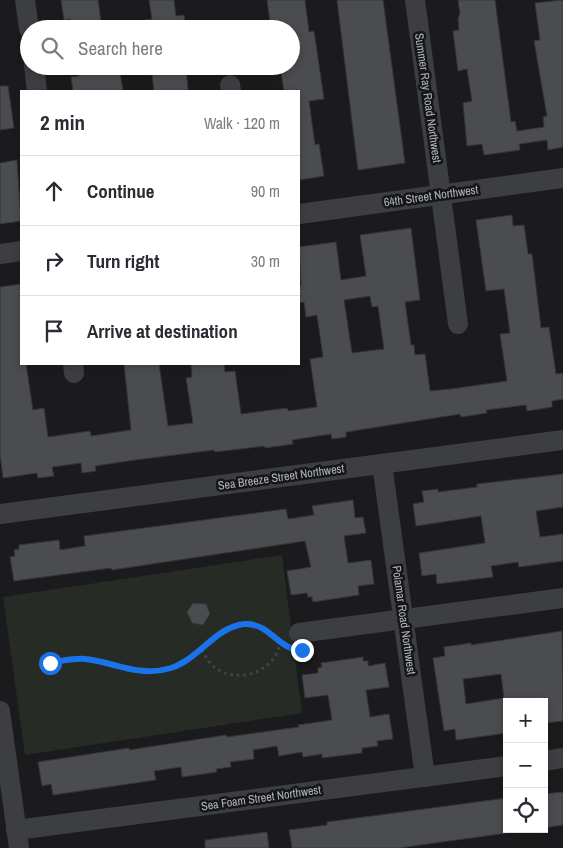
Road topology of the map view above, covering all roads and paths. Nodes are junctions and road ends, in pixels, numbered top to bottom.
1 (25, 0) edge
2 (415, 0) edge
3 (28, 20) edge
4 (35, 75) edge
5 (37, 90) edge
6 (563, 178) edge
7 (442, 195) junction
8 (300, 214) edge
9 (20, 251) edge
10 (0, 254) edge
11 (458, 324) dead end
12 (563, 440) edge
13 (382, 464) junction
14 (0, 514) edge
15 (563, 598) edge
16 (404, 619) junction
17 (290, 639) junction
18 (280, 641) junction
19 (202, 650) junction
20 (50, 663) dead end
21 (0, 711) edge
22 (563, 758) edge
23 (548, 760) edge
24 (503, 767) edge
25 (425, 777) junction
26 (17, 839) edge

1 - 3 street
2 - 7 street, Summer Ray Road Northwest
4 - 5 street
6 - 7 street, 64th Street Northwest
7 - 8 street, 64th Street Northwest
7 - 11 street, Summer Ray Road Northwest
9 - 10 street
12 - 13 street, Sea Breeze Street Northwest
13 - 14 street, Sea Breeze Street Northwest
13 - 16 street, Polamar Road Northwest
15 - 16 street
16 - 17 street
16 - 25 street, Polamar Road Northwest
17 - 18 path
17 - 18 path
18 - 19 path
18 - 19 path
19 - 20 path
21 - 26 street
22 - 23 street
24 - 25 street, Sea Foam Street Northwest
25 - 26 street, Sea Foam Street Northwest

